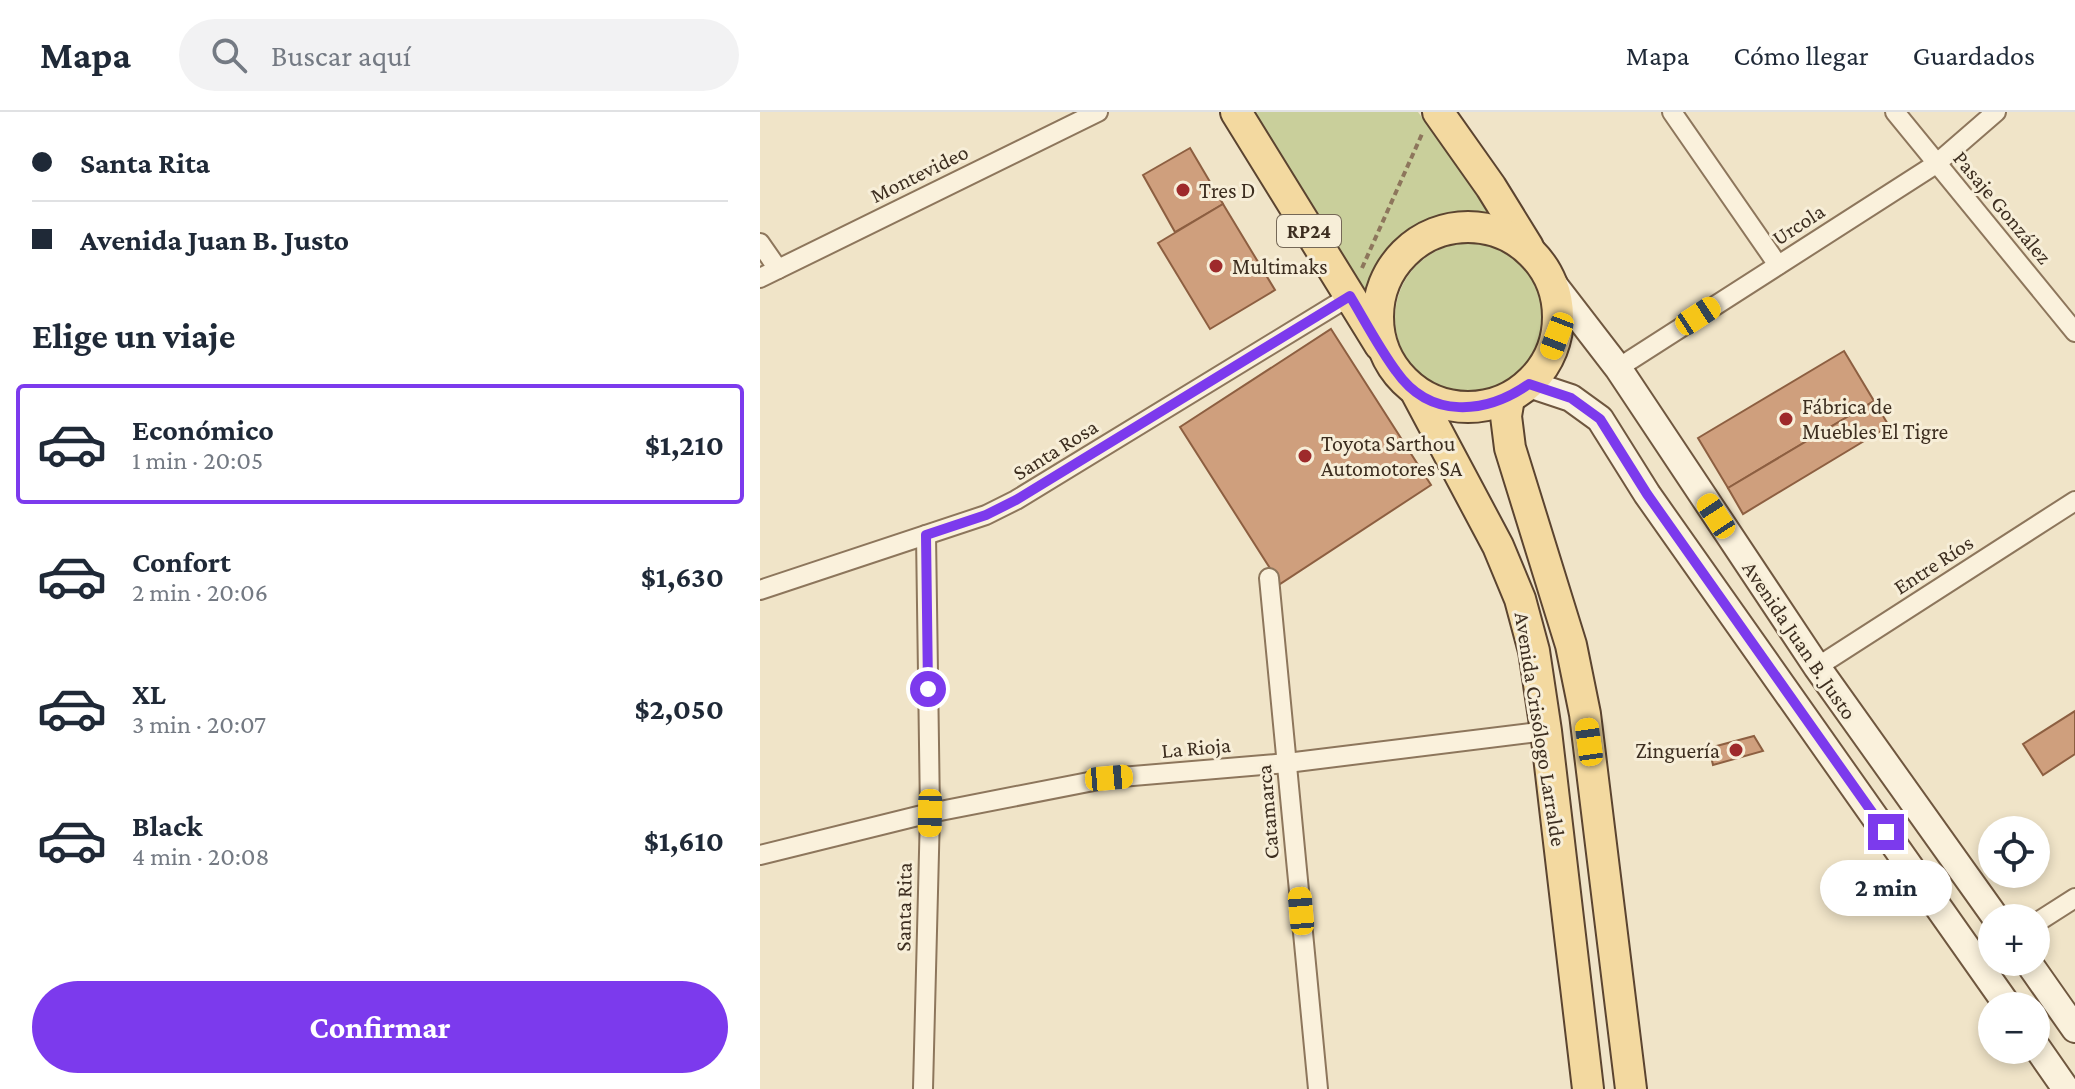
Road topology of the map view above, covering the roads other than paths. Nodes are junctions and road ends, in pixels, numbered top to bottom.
1 (1098, 112) edge
2 (1236, 112) edge
3 (1672, 112) edge
4 (1895, 112) edge
5 (1996, 112) edge
6 (1432, 119) edge
7 (1936, 164) junction
8 (760, 243) edge
9 (1531, 252) junction
10 (1778, 265) junction
11 (778, 269) junction
12 (760, 278) edge
13 (1551, 281) junction
14 (1350, 296) junction
15 (2075, 332) edge
16 (1383, 350) junction
17 (1618, 368) junction
18 (1519, 391) junction
19 (1416, 392) junction
20 (2075, 501) edge
21 (926, 535) junction
22 (1269, 578) dead end
23 (760, 590) edge
24 (1817, 667) junction
25 (1546, 731) junction
26 (1287, 763) junction
27 (930, 813) junction
28 (760, 855) edge
29 (2075, 898) edge
30 (1986, 904) edge
31 (2050, 914) edge
32 (1978, 948) edge
33 (2038, 976) edge
34 (2075, 1029) edge
35 (2049, 1064) edge
36 (923, 1089) edge
37 (1318, 1089) edge
38 (1588, 1089) edge
39 (1631, 1089) edge
40 (2066, 1089) edge

1 - 11 street, Montevideo
2 - 14 main road, RP24
3 - 10 street
4 - 7 street, Pasaje González
5 - 7 street, Urcola
6 - 9 main road, RP24
7 - 10 street, Urcola
7 - 15 street, Pasaje González
8 - 11 street
9 - 13 main road, RP24
9 - 16 main road, RP24
10 - 17 street, Urcola
11 - 12 street, Montevideo
13 - 17 main road, Avenida Juan B. Justo
13 - 18 main road, RP24
14 - 16 main road, RP24
14 - 21 street, Santa Rosa
16 - 19 main road, RP24
17 - 24 main road, Avenida Juan B. Justo
18 - 19 main road, RP24
18 - 32 main road, Avenida Juan B. Justo
18 - 39 main road, Avenida Crisólogo Larralde
19 - 25 main road, Avenida Crisólogo Larralde / RP24
20 - 24 street, Entre Ríos
21 - 23 street, Santa Rosa
21 - 27 street, Santa Rita
22 - 26 street, Catamarca
24 - 30 main road, Avenida Juan B. Justo
25 - 26 street, La Rioja
25 - 38 main road, Avenida Crisólogo Larralde / RP24
26 - 27 street, La Rioja
26 - 37 street, Catamarca
27 - 28 street, La Rioja
27 - 36 street, Santa Rita
29 - 31 street
33 - 34 main road
35 - 40 main road

